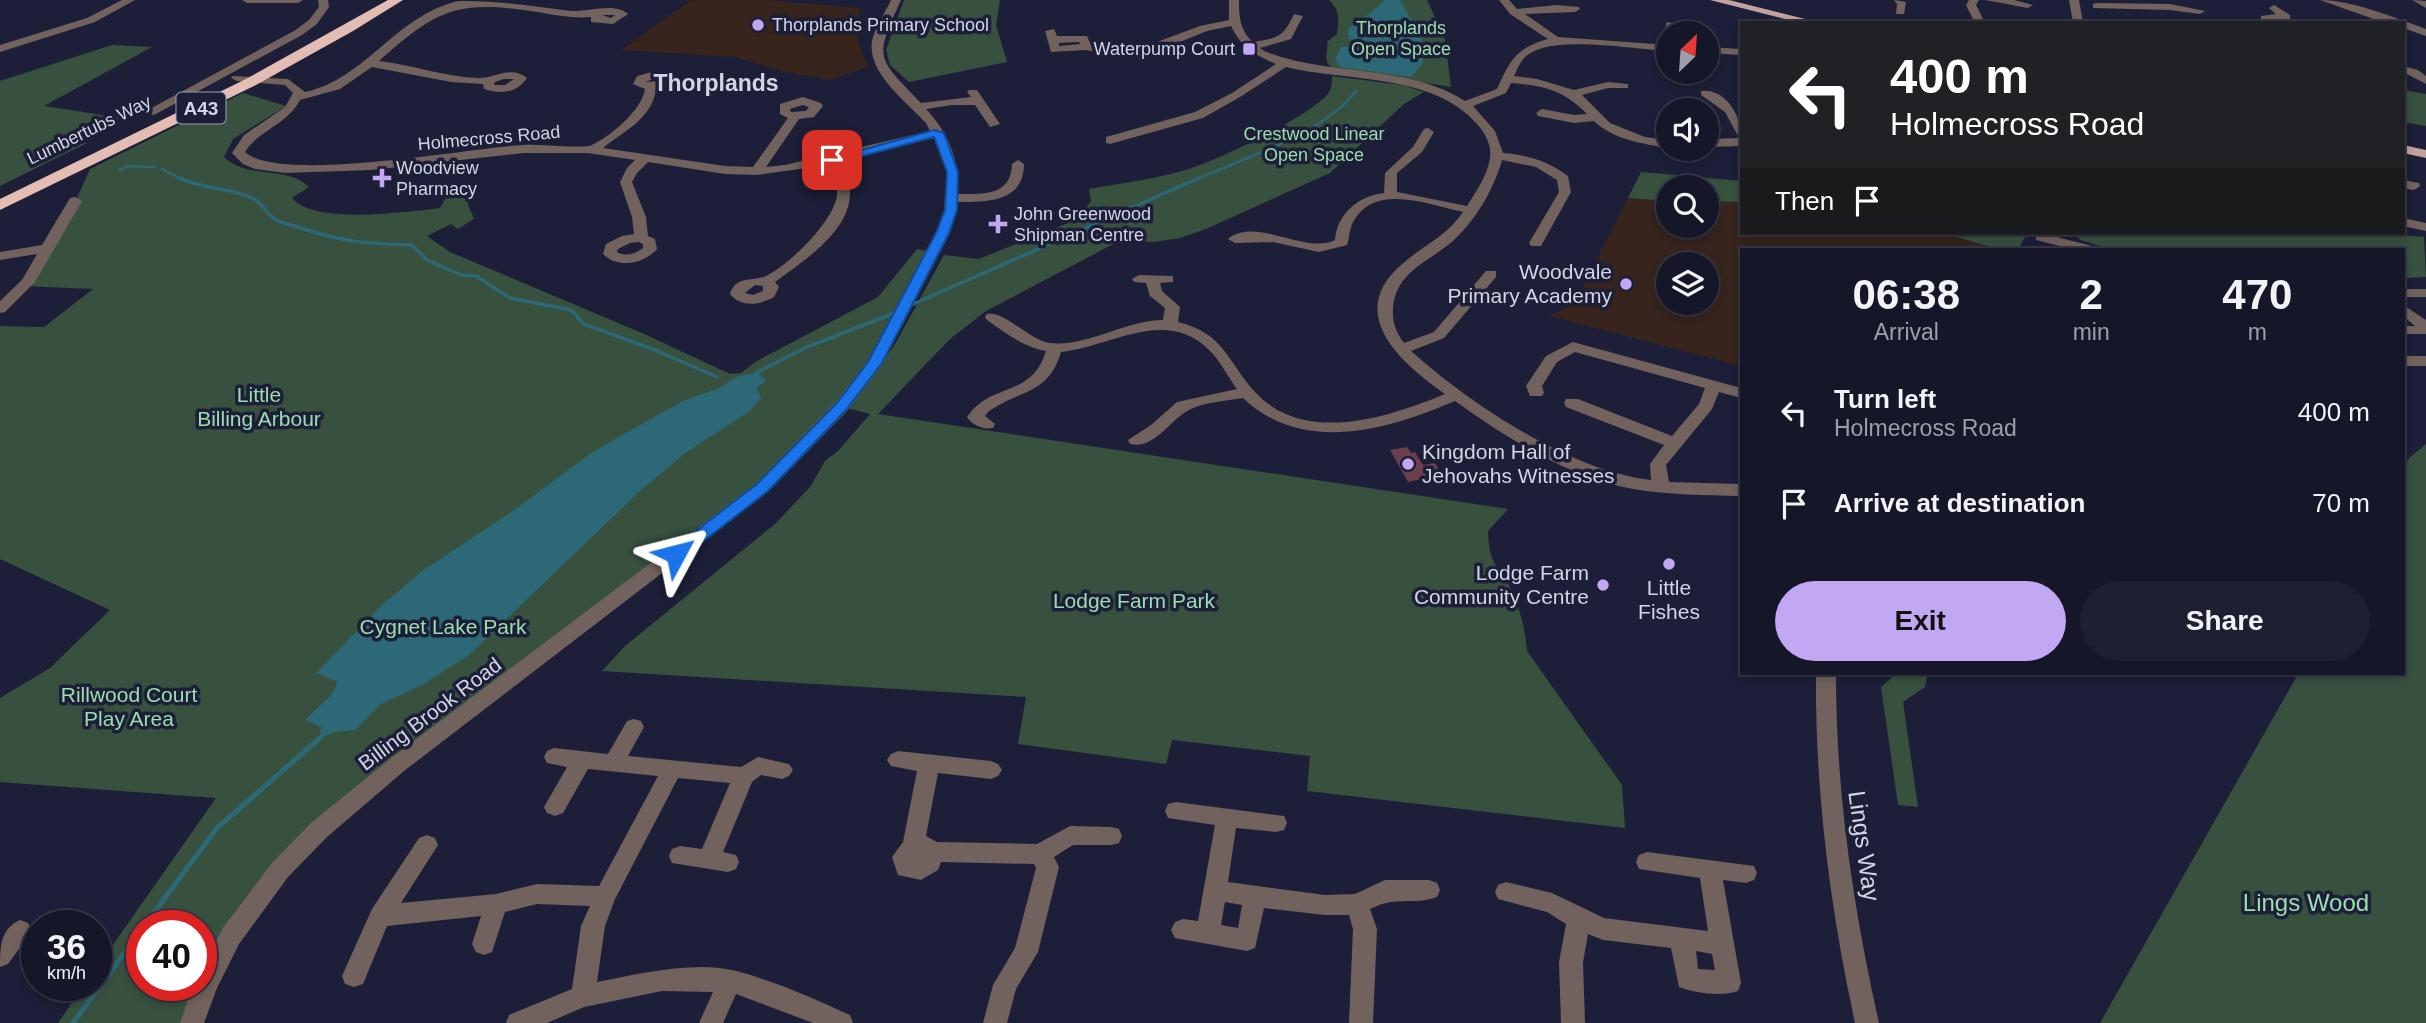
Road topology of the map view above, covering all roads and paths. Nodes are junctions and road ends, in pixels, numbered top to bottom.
1 (130, 0) edge
2 (247, 0) edge
3 (298, 0) edge
4 (323, 0) edge
5 (379, 0) edge
6 (397, 0) edge
7 (896, 0) edge
8 (1234, 0) edge
9 (1504, 0) edge
10 (1715, 0) edge
11 (1899, 0) edge
12 (1974, 0) edge
13 (1990, 0) edge
14 (2074, 0) edge
15 (2325, 0) edge
16 (2417, 0) edge
17 (2028, 5) dead end
18 (2426, 5) edge
19 (2097, 6) dead end
20 (2274, 8) dead end
21 (1575, 9) dead end
22 (2200, 11) edge
23 (1514, 12) junction
24 (1900, 12) dead end
25 (597, 15) dead end
26 (1298, 16) dead end
27 (1807, 21) edge
28 (1979, 21) edge
29 (2078, 21) edge
30 (2266, 21) edge
31 (2382, 21) edge
32 (1234, 23) junction
33 (2405, 25) edge
34 (2426, 33) edge
35 (1051, 36) dead end
36 (1555, 40) junction
37 (1251, 46) junction
38 (1656, 47) edge
39 (0, 48) edge
40 (1719, 51) edge
41 (1740, 52) edge
42 (369, 63) junction
43 (1284, 63) junction
44 (2414, 70) edge
45 (237, 78) junction
46 (263, 79) junction
47 (489, 81) dead end
48 (2426, 81) edge
49 (1506, 82) junction
50 (1624, 86) dead end
51 (651, 87) dead end
52 (1705, 93) dead end
53 (1574, 94) junction
54 (296, 98) junction
55 (1461, 102) junction
56 (211, 103) junction
57 (918, 107) junction
58 (150, 112) dead end
59 (1542, 113) dead end
60 (796, 116) dead end
61 (1594, 117) junction
62 (994, 124) dead end
63 (1740, 129) edge
64 (1428, 132) dead end
65 (938, 133) junction
66 (1110, 140) dead end
67 (1656, 141) edge
68 (1740, 142) edge
69 (1719, 143) edge
70 (2405, 149) edge
71 (593, 150) junction
72 (2426, 154) edge
73 (1497, 156) junction
74 (646, 157) junction
75 (832, 160) junction
76 (1018, 164) dead end
77 (757, 171) junction
78 (0, 194) edge
79 (1391, 196) junction
80 (952, 198) junction
81 (75, 201) dead end
82 (0, 205) edge
83 (1469, 210) junction
84 (2405, 222) edge
85 (2426, 227) edge
86 (2041, 235) edge
87 (641, 238) dead end
88 (1235, 239) dead end
89 (1536, 243) dead end
90 (47, 248) junction
91 (2084, 248) edge
92 (0, 256) edge
93 (1491, 274) dead end
94 (1168, 279) dead end
95 (767, 282) dead end
96 (2405, 293) edge
97 (2426, 293) edge
98 (0, 309) edge
99 (2405, 311) edge
100 (992, 317) dead end
101 (1170, 325) junction
102 (2426, 328) edge
103 (2405, 330) edge
104 (1055, 348) junction
105 (1401, 349) junction
106 (2405, 360) edge
107 (2426, 361) edge
108 (1714, 386) junction
109 (1247, 392) junction
110 (1536, 393) dead end
111 (1740, 393) edge
112 (1458, 394) junction
113 (1572, 403) dead end
114 (986, 424) dead end
115 (1136, 440) dead end
116 (1676, 444) junction
117 (1662, 486) junction
118 (1740, 490) edge
119 (1826, 675) edge
120 (635, 727) dead end
121 (554, 757) dead end
122 (582, 760) junction
123 (898, 760) dead end
124 (929, 763) junction
125 (613, 764) junction
126 (782, 770) dead end
127 (991, 770) dead end
128 (671, 771) junction
129 (744, 776) junction
130 (555, 807) dead end
131 (1176, 811) dead end
132 (1227, 817) junction
133 (1276, 824) dead end
134 (1111, 836) dead end
135 (427, 845) dead end
136 (1040, 854) junction
137 (680, 856) dead end
138 (1647, 862) dead end
139 (1710, 869) junction
140 (1746, 873) dead end
141 (1429, 890) dead end
142 (1215, 891) junction
143 (1506, 892) dead end
144 (605, 896) junction
145 (1255, 896) junction
146 (496, 904) junction
147 (1356, 904) junction
148 (380, 916) junction
149 (1579, 919) junction
150 (1183, 930) dead end
151 (20, 931) dead end
152 (1208, 933) junction
153 (1682, 941) junction
154 (484, 944) dead end
155 (1722, 944) junction
156 (0, 956) edge
157 (354, 976) dead end
158 (730, 981) junction
159 (583, 996) junction
160 (192, 1023) edge
161 (518, 1023) edge
162 (711, 1023) edge
163 (841, 1023) edge
164 (995, 1023) edge
165 (1361, 1023) edge
166 (1573, 1023) edge
167 (1867, 1023) edge

1 - 39 street
2 - 3 street
4 - 58 street, Lumbertubs Way
5 - 45 highway, Lumbertubs Way / A43
6 - 46 highway, Lumbertubs Way / A43
7 - 57 street, Billing Brook Road
8 - 32 street
9 - 23 street
10 - 27 main road
11 - 24 street
12 - 28 street
13 - 17 street
14 - 29 street
15 - 31 street
16 - 18 street
19 - 22 street
20 - 30 street
21 - 23 street
23 - 36 street
25 - 42 street
26 - 37 street
32 - 35 street
32 - 37 street
33 - 34 street
36 - 38 street
36 - 49 street
37 - 43 street
40 - 41 street
42 - 47 street
42 - 54 street
43 - 55 street
43 - 66 street
44 - 48 street
45 - 46 street
45 - 78 highway, Lumbertubs Way / A43
46 - 54 street
46 - 56 highway, Lumbertubs Way / A43
49 - 53 street
49 - 55 street
50 - 53 street
51 - 71 street
52 - 63 street
53 - 61 street
54 - 56 street
54 - 71 street, Holmecross Road
55 - 73 street
56 - 82 highway, Lumbertubs Way / A43
57 - 62 street
57 - 65 street, Billing Brook Road
59 - 61 street
60 - 77 street
61 - 67 street
64 - 79 street
65 - 75 street, Holmecross Road
65 - 80 street, Billing Brook Road
68 - 69 street
70 - 72 main road
71 - 74 street, Holmecross Road
73 - 83 street
73 - 89 street
74 - 77 street, Holmecross Road
74 - 87 street
75 - 77 street, Holmecross Road
75 - 95 street
76 - 80 street
79 - 83 street
79 - 88 street
80 - 160 street, Billing Brook Road
81 - 90 street
83 - 105 street
84 - 85 street
86 - 91 street
90 - 92 street
90 - 98 street
93 - 105 street
94 - 101 street
96 - 97 street
99 - 102 street
100 - 104 street
101 - 104 street
101 - 109 street
102 - 103 street
104 - 114 street
105 - 112 street
106 - 107 street
108 - 110 street
108 - 111 street
108 - 116 street
109 - 112 street
109 - 115 street
112 - 117 street
113 - 116 street
116 - 117 street
117 - 118 street
119 - 167 street, Lings Way
120 - 125 street
121 - 122 street
122 - 125 street
122 - 130 street
123 - 124 street
124 - 127 street
124 - 136 street
125 - 128 street
126 - 129 street
128 - 129 street
128 - 144 street
129 - 137 street
131 - 132 street
132 - 133 street
132 - 142 street
134 - 136 street
135 - 148 street
136 - 164 street
138 - 139 street
139 - 140 street
139 - 155 street
141 - 147 street
142 - 145 street
142 - 152 street
143 - 149 street
144 - 146 street
144 - 159 street
145 - 147 street
145 - 152 street
146 - 148 street
146 - 154 street
147 - 165 street
148 - 157 street
149 - 153 street
149 - 166 street
150 - 152 street
151 - 156 street
153 - 155 street
153 - 155 street
158 - 159 street
158 - 162 street
158 - 163 street
159 - 161 street

